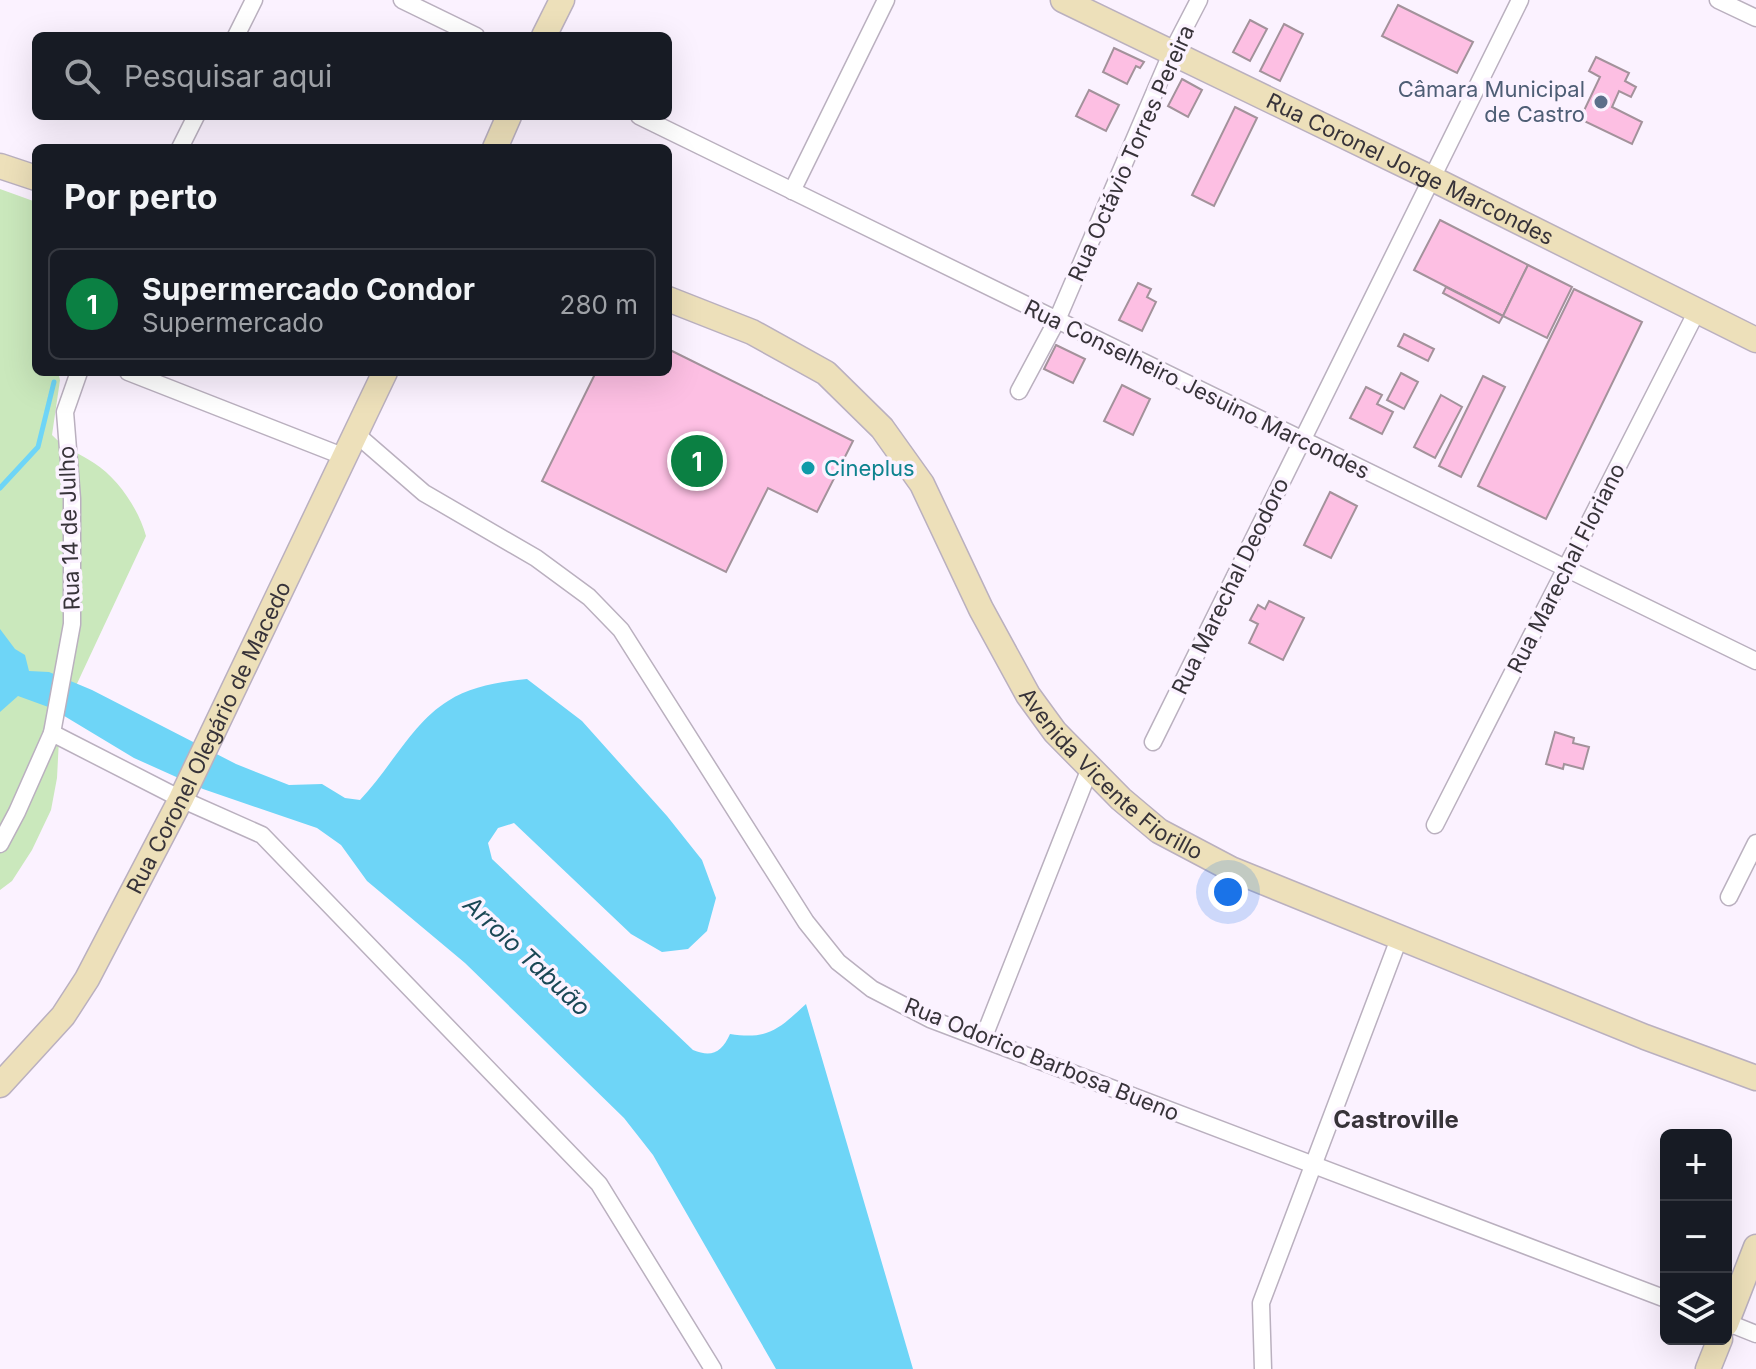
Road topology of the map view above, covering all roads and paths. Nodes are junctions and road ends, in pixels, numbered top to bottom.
1 (254, 0) edge
2 (402, 0) edge
3 (562, 0) edge
4 (886, 0) edge
5 (1063, 0) edge
6 (1199, 0) edge
7 (1520, 0) edge
8 (1718, 0) edge
9 (1756, 18) edge
10 (238, 32) edge
11 (468, 32) edge
12 (546, 32) edge
13 (1171, 54) junction
14 (194, 120) edge
15 (507, 120) edge
16 (647, 120) edge
17 (182, 144) edge
18 (497, 144) edge
19 (0, 166) edge
20 (32, 177) edge
21 (1431, 178) junction
22 (792, 191) junction
23 (672, 301) edge
24 (1697, 311) junction
25 (1057, 320) junction
26 (1756, 340) edge
27 (78, 376) edge
28 (138, 376) edge
29 (383, 376) edge
30 (1019, 391) dead end
31 (356, 434) junction
32 (1302, 441) junction
33 (345, 457) junction
34 (1565, 569) junction
35 (1756, 661) edge
36 (52, 733) junction
37 (1153, 742) dead end
38 (1090, 768) junction
39 (184, 794) junction
40 (1435, 825) dead end
41 (1756, 843) edge
42 (0, 844) edge
43 (1729, 897) dead end
44 (1400, 936) junction
45 (983, 1039) junction
46 (1756, 1078) edge
47 (0, 1085) edge
48 (1314, 1165) junction
49 (1756, 1247) edge
50 (1660, 1297) edge
51 (1732, 1308) edge
52 (1732, 1325) edge
53 (1756, 1334) edge
54 (1718, 1345) edge
55 (713, 1369) edge
56 (1263, 1369) edge
57 (1708, 1369) edge

1 - 10 street
2 - 11 street
3 - 12 street
4 - 22 street
5 - 13 street, Rua Coronel Jorge Marcondes
6 - 13 street, Rua Octávio Torres Pereira
7 - 21 street, Rua Marechal Deodoro
8 - 9 street
13 - 21 street, Rua Coronel Jorge Marcondes
13 - 25 street, Rua Octávio Torres Pereira
14 - 17 street
15 - 18 street
16 - 22 street, Rua Conselheiro Jesuino Marcondes
19 - 20 street
21 - 24 street, Rua Coronel Jorge Marcondes
21 - 32 street, Rua Marechal Deodoro
22 - 25 street, Rua Conselheiro Jesuino Marcondes
23 - 38 street, Avenida Vicente Fiorillo
24 - 26 street, Rua Coronel Jorge Marcondes
24 - 34 street, Rua Marechal Floriano
25 - 30 street, Rua Octávio Torres Pereira
25 - 32 street, Rua Conselheiro Jesuino Marcondes
27 - 36 street, Rua 14 de Julho
28 - 33 street
29 - 31 street, Rua Coronel Olegário de Macedo
31 - 33 street, Rua Coronel Olegário de Macedo
31 - 45 street, Rua Odorico Barbosa Bueno
32 - 34 street, Rua Conselheiro Jesuino Marcondes
32 - 37 street, Rua Marechal Deodoro
33 - 39 street, Rua Coronel Olegário de Macedo
34 - 35 street, Rua Conselheiro Jesuino Marcondes
34 - 40 street, Rua Marechal Floriano
36 - 39 street
36 - 42 street, Rua 14 de Julho
38 - 44 street, Avenida Vicente Fiorillo
38 - 45 street
39 - 47 street, Rua Coronel Olegário de Macedo
39 - 55 street
41 - 43 street
44 - 46 street, Avenida Vicente Fiorillo
44 - 48 street
45 - 48 street, Rua Odorico Barbosa Bueno
48 - 50 street, Rua Odorico Barbosa Bueno
48 - 56 street
49 - 51 street
52 - 53 street
54 - 57 street

